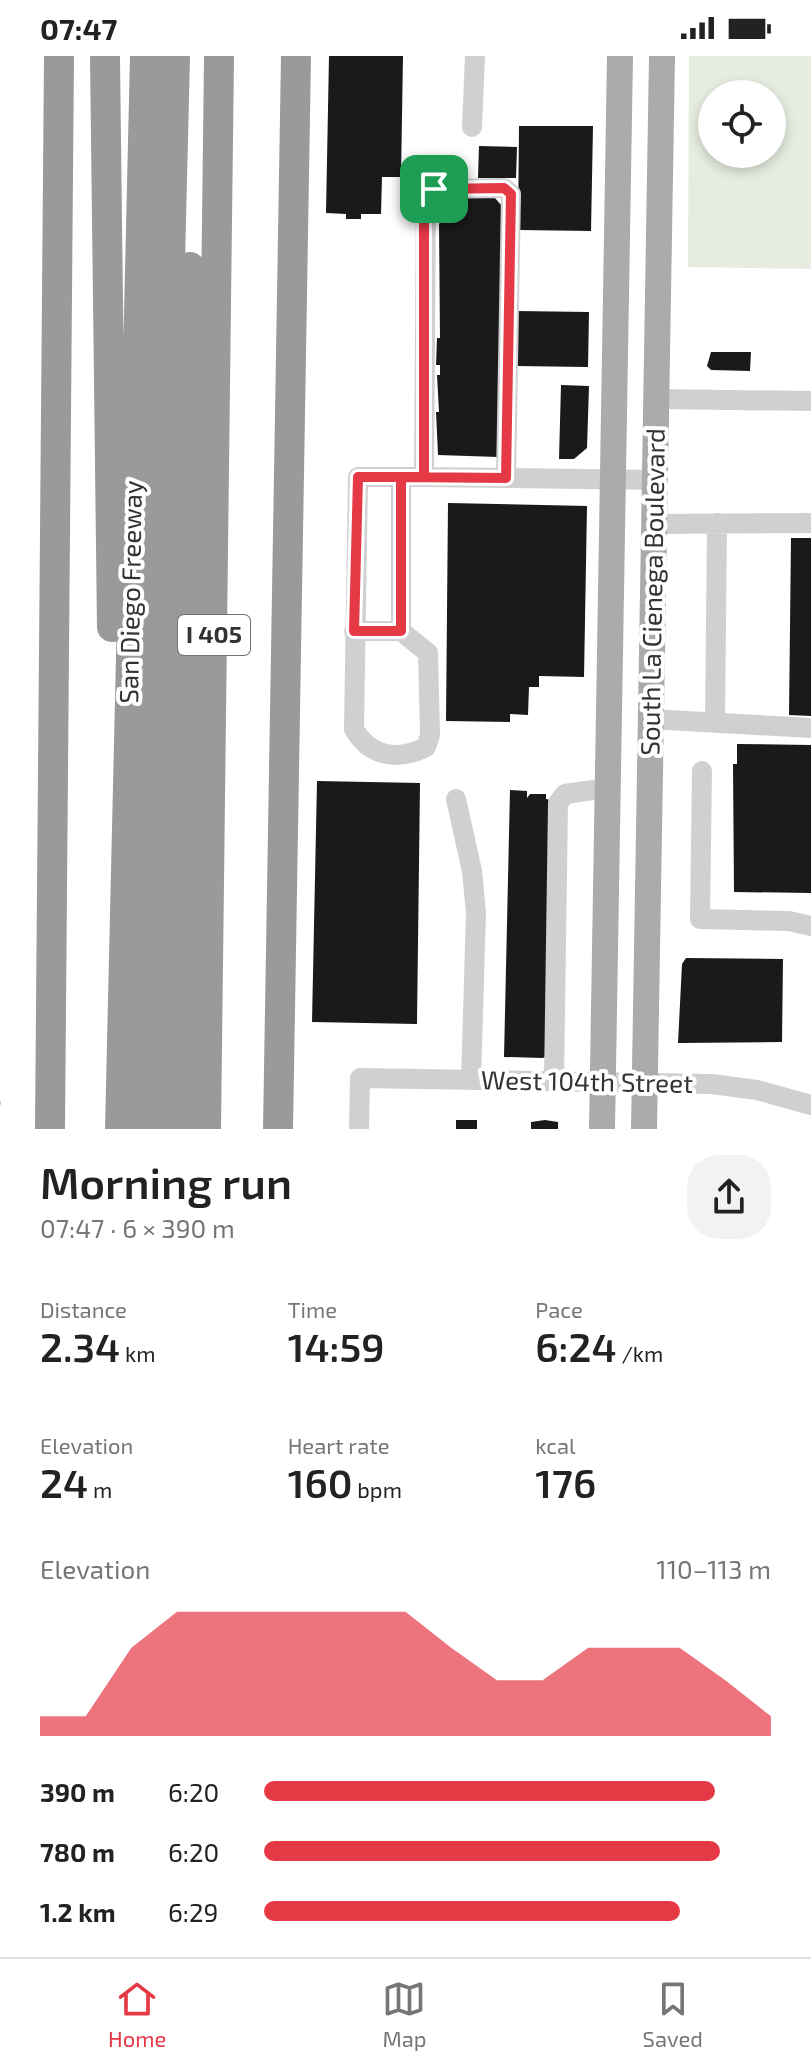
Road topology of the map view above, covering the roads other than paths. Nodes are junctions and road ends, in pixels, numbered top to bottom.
1 (59, 56) edge
2 (105, 56) edge
3 (145, 56) edge
4 (175, 56) edge
5 (192, 56) edge
6 (219, 56) edge
7 (296, 56) edge
8 (475, 56) edge
9 (620, 56) edge
10 (662, 56) edge
11 (472, 127) dead end
12 (656, 399) junction
13 (811, 401) edge
14 (401, 477) junction
15 (424, 477) junction
16 (506, 478) junction
17 (613, 479) junction
18 (655, 480) junction
19 (717, 523) junction
20 (811, 523) edge
21 (654, 524) junction
22 (354, 631) junction
23 (401, 631) junction
24 (650, 719) junction
25 (715, 723) junction
26 (811, 728) edge
27 (702, 771) dead end
28 (607, 788) junction
29 (456, 799) dead end
30 (123, 901) junction
31 (811, 926) edge
32 (51, 1064) junction
33 (471, 1080) junction
34 (644, 1080) junction
35 (554, 1081) junction
36 (603, 1082) junction
37 (811, 1105) edge
38 (278, 1127) edge
39 (43, 1129) edge
40 (50, 1129) edge
41 (120, 1129) edge
42 (149, 1129) edge
43 (177, 1129) edge
44 (206, 1129) edge
45 (359, 1129) edge
46 (602, 1129) edge
47 (644, 1129) edge

1 - 32 highway
2 - 30 highway
3 - 30 highway, San Diego Freeway
4 - 42 highway
5 - 43 highway
6 - 44 highway, I 405
7 - 38 highway
8 - 11 street
9 - 17 main road, South La Cienega Boulevard
10 - 12 main road, South La Cienega Boulevard
12 - 13 street
12 - 18 main road, South La Cienega Boulevard
14 - 15 street
14 - 22 street
14 - 23 street
15 - 16 street
15 - 16 street
16 - 17 street
17 - 18 street
17 - 28 main road, South La Cienega Boulevard
18 - 21 main road, South La Cienega Boulevard
19 - 20 street
19 - 21 street
19 - 25 street
21 - 24 main road, South La Cienega Boulevard
22 - 23 street
22 - 23 street
24 - 25 street
24 - 34 main road, South La Cienega Boulevard
25 - 26 street
27 - 31 street
28 - 35 street
28 - 36 main road, South La Cienega Boulevard
29 - 33 street
30 - 41 highway, San Diego Freeway
32 - 39 highway
32 - 40 highway
33 - 35 street, West 104th Street
33 - 45 street, West 104th Street
34 - 36 street, West 104th Street
34 - 37 street, West 104th Street
34 - 47 main road, South La Cienega Boulevard
35 - 36 street, West 104th Street
36 - 46 main road, South La Cienega Boulevard

